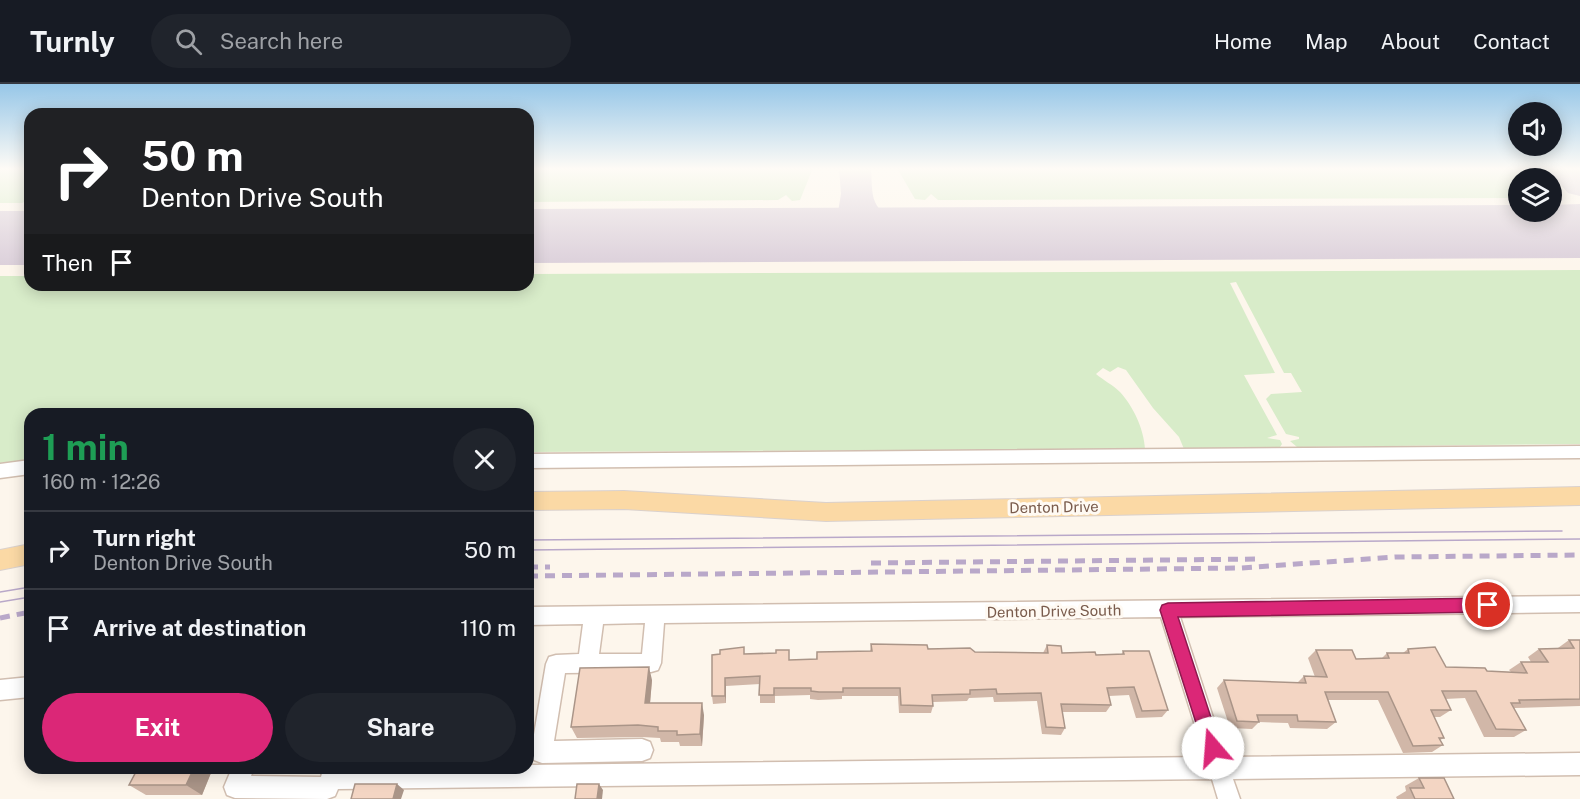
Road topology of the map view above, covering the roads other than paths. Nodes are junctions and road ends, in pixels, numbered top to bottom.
1 (1580, 452) edge
2 (534, 461) edge
3 (24, 468) edge
4 (0, 471) edge
5 (1580, 496) edge
6 (534, 501) edge
7 (24, 555) edge
8 (0, 560) edge
9 (1580, 604) edge
10 (1168, 610) junction
11 (655, 615) junction
12 (534, 616) edge
13 (594, 616) junction
14 (588, 664) junction
15 (24, 688) edge
16 (0, 690) edge
17 (642, 750) dead end
18 (1580, 764) edge
19 (1219, 769) junction
20 (240, 774) edge
21 (330, 780) edge
22 (1229, 799) edge

1 - 2 street
3 - 4 street
5 - 6 main road, Denton Drive
7 - 8 main road
9 - 10 street, Denton Drive South
10 - 11 street, Denton Drive South
10 - 19 street
11 - 13 street, Denton Drive South
11 - 14 street
12 - 13 street, Denton Drive South
13 - 14 street
14 - 17 street
15 - 16 street
18 - 19 street
19 - 21 street
19 - 22 street
20 - 21 street

